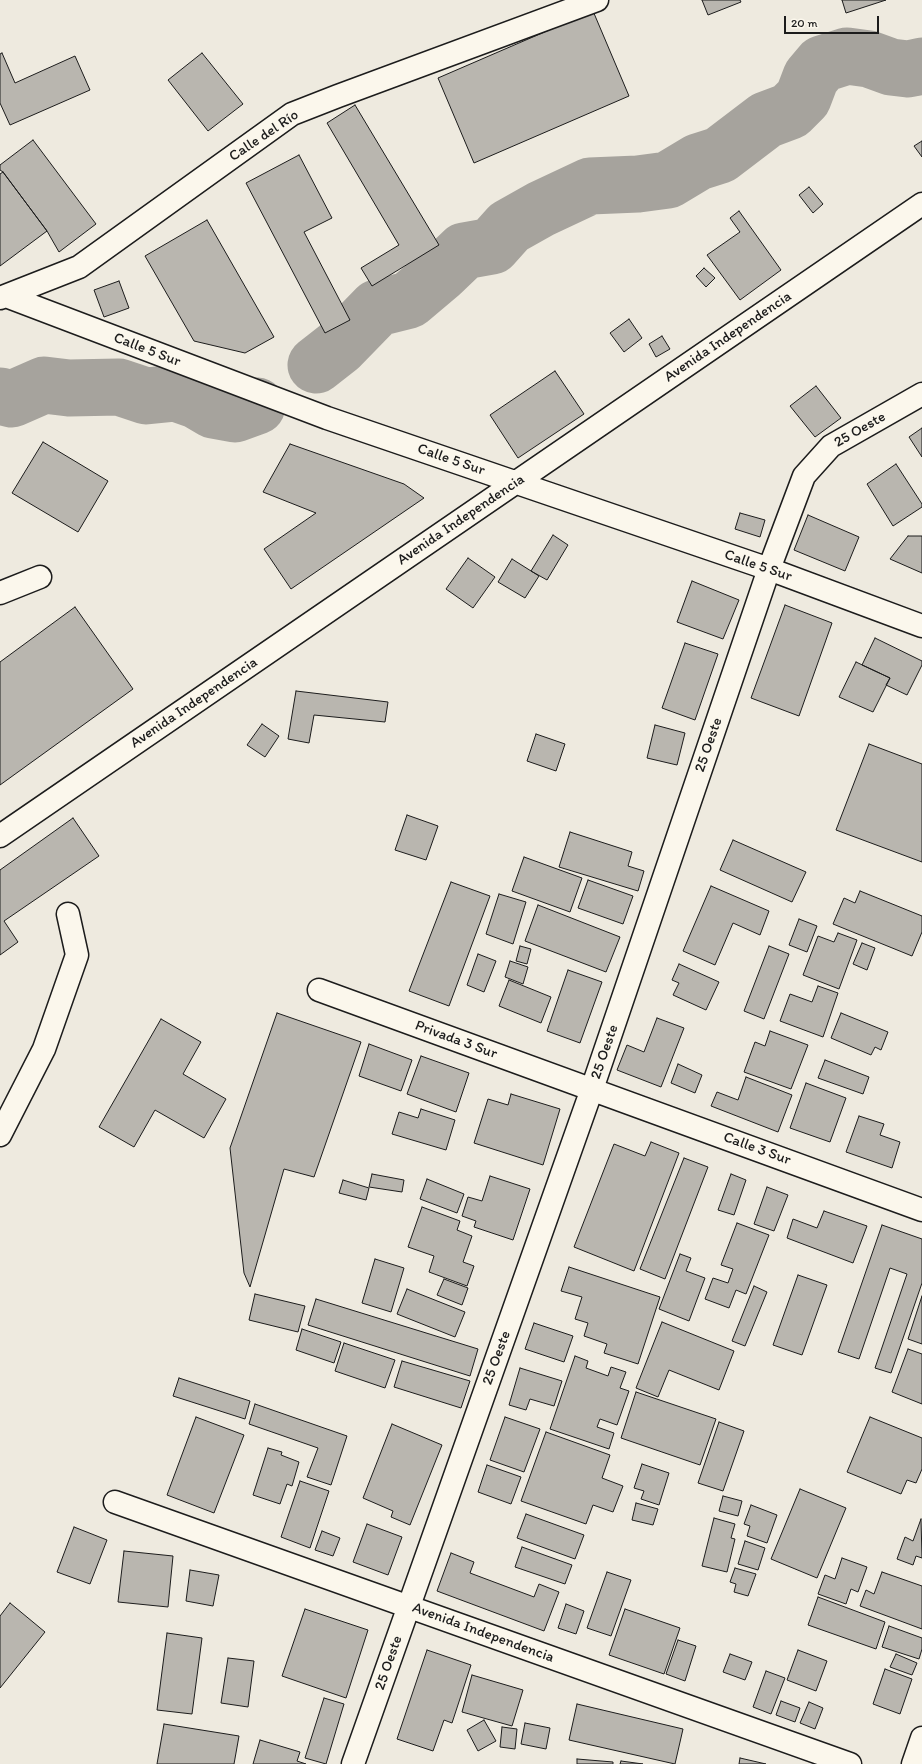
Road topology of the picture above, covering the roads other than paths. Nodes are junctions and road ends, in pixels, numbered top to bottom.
1 (596, 0) edge
2 (922, 204) edge
3 (3, 297) edge
4 (922, 394) edge
5 (516, 482) junction
6 (769, 569) junction
7 (40, 577) dead end
8 (0, 593) edge
9 (922, 626) edge
10 (0, 836) edge
11 (68, 914) dead end
12 (319, 990) dead end
13 (592, 1089) junction
14 (0, 1135) edge
15 (922, 1210) edge
16 (115, 1502) dead end
17 (409, 1606) junction
18 (922, 1738) edge
19 (353, 1764) edge
20 (850, 1764) edge
21 (913, 1764) edge

1 - 3 street, Calle del Río
2 - 5 street, Avenida Independencia
3 - 5 street, Calle 5 Sur
4 - 6 street, 25 Oeste
5 - 6 street, Calle 5 Sur
5 - 10 street, Avenida Independencia
6 - 9 street, Calle 5 Sur
6 - 13 street, 25 Oeste
7 - 8 street
11 - 14 street
12 - 13 street, Privada 3 Sur
13 - 15 street, Calle 3 Sur
13 - 17 street, 25 Oeste
16 - 17 street, Avenida Independencia
17 - 19 street, 25 Oeste
17 - 20 street, Avenida Independencia
18 - 21 street

